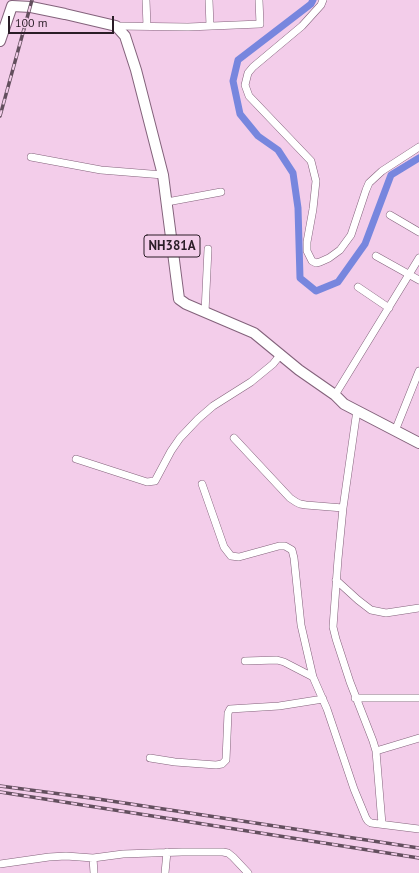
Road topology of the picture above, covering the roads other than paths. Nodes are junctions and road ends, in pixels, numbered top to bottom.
1 (146, 0) edge
2 (209, 0) edge
3 (259, 0) edge
4 (323, 0) edge
5 (116, 26) junction
6 (147, 26) junction
7 (210, 26) junction
8 (0, 41) edge
9 (419, 147) edge
10 (31, 157) dead end
11 (162, 175) junction
12 (221, 192) dead end
13 (167, 202) junction
14 (390, 215) dead end
15 (419, 232) edge
16 (208, 249) dead end
17 (376, 256) dead end
18 (419, 258) edge
19 (409, 275) junction
20 (419, 280) edge
21 (358, 287) dead end
22 (389, 308) junction
23 (205, 312) junction
24 (281, 354) junction
25 (419, 371) edge
26 (335, 395) junction
27 (356, 410) junction
28 (394, 430) junction
29 (234, 438) dead end
30 (419, 443) edge
31 (76, 459) dead end
32 (202, 484) dead end
33 (343, 508) junction
34 (336, 580) junction
35 (419, 608) edge
36 (245, 661) dead end
37 (313, 677) junction
38 (355, 698) junction
39 (419, 698) edge
40 (323, 699) junction
41 (419, 738) edge
42 (376, 751) junction
43 (150, 758) dead end
44 (382, 824) junction
45 (419, 829) edge
46 (167, 852) junction
47 (93, 858) junction
48 (0, 864) edge
49 (94, 873) edge
50 (165, 873) edge
51 (248, 873) edge

1 - 6 street
2 - 7 street
3 - 7 street
4 - 9 street
5 - 6 street
5 - 8 highway
5 - 11 highway, NH381A
6 - 7 street
10 - 11 street
11 - 13 highway, NH381A
12 - 13 street
13 - 23 highway, NH381A
14 - 15 street
16 - 23 street
17 - 19 street
18 - 19 street
19 - 20 street
19 - 22 street
21 - 22 street
22 - 26 street
23 - 24 highway, NH381A
24 - 26 highway, NH381A
24 - 31 street
25 - 28 street
26 - 27 highway, NH381A
27 - 28 highway, NH381A
27 - 33 street
28 - 30 highway, NH381A
29 - 33 street
32 - 37 street
33 - 34 street
34 - 35 street
34 - 38 street
36 - 37 street
37 - 40 street
38 - 39 street
38 - 42 street
40 - 43 street
40 - 44 street
41 - 42 street
42 - 44 street
44 - 45 street
46 - 47 street
46 - 50 street
46 - 51 street
47 - 48 street
47 - 49 street

